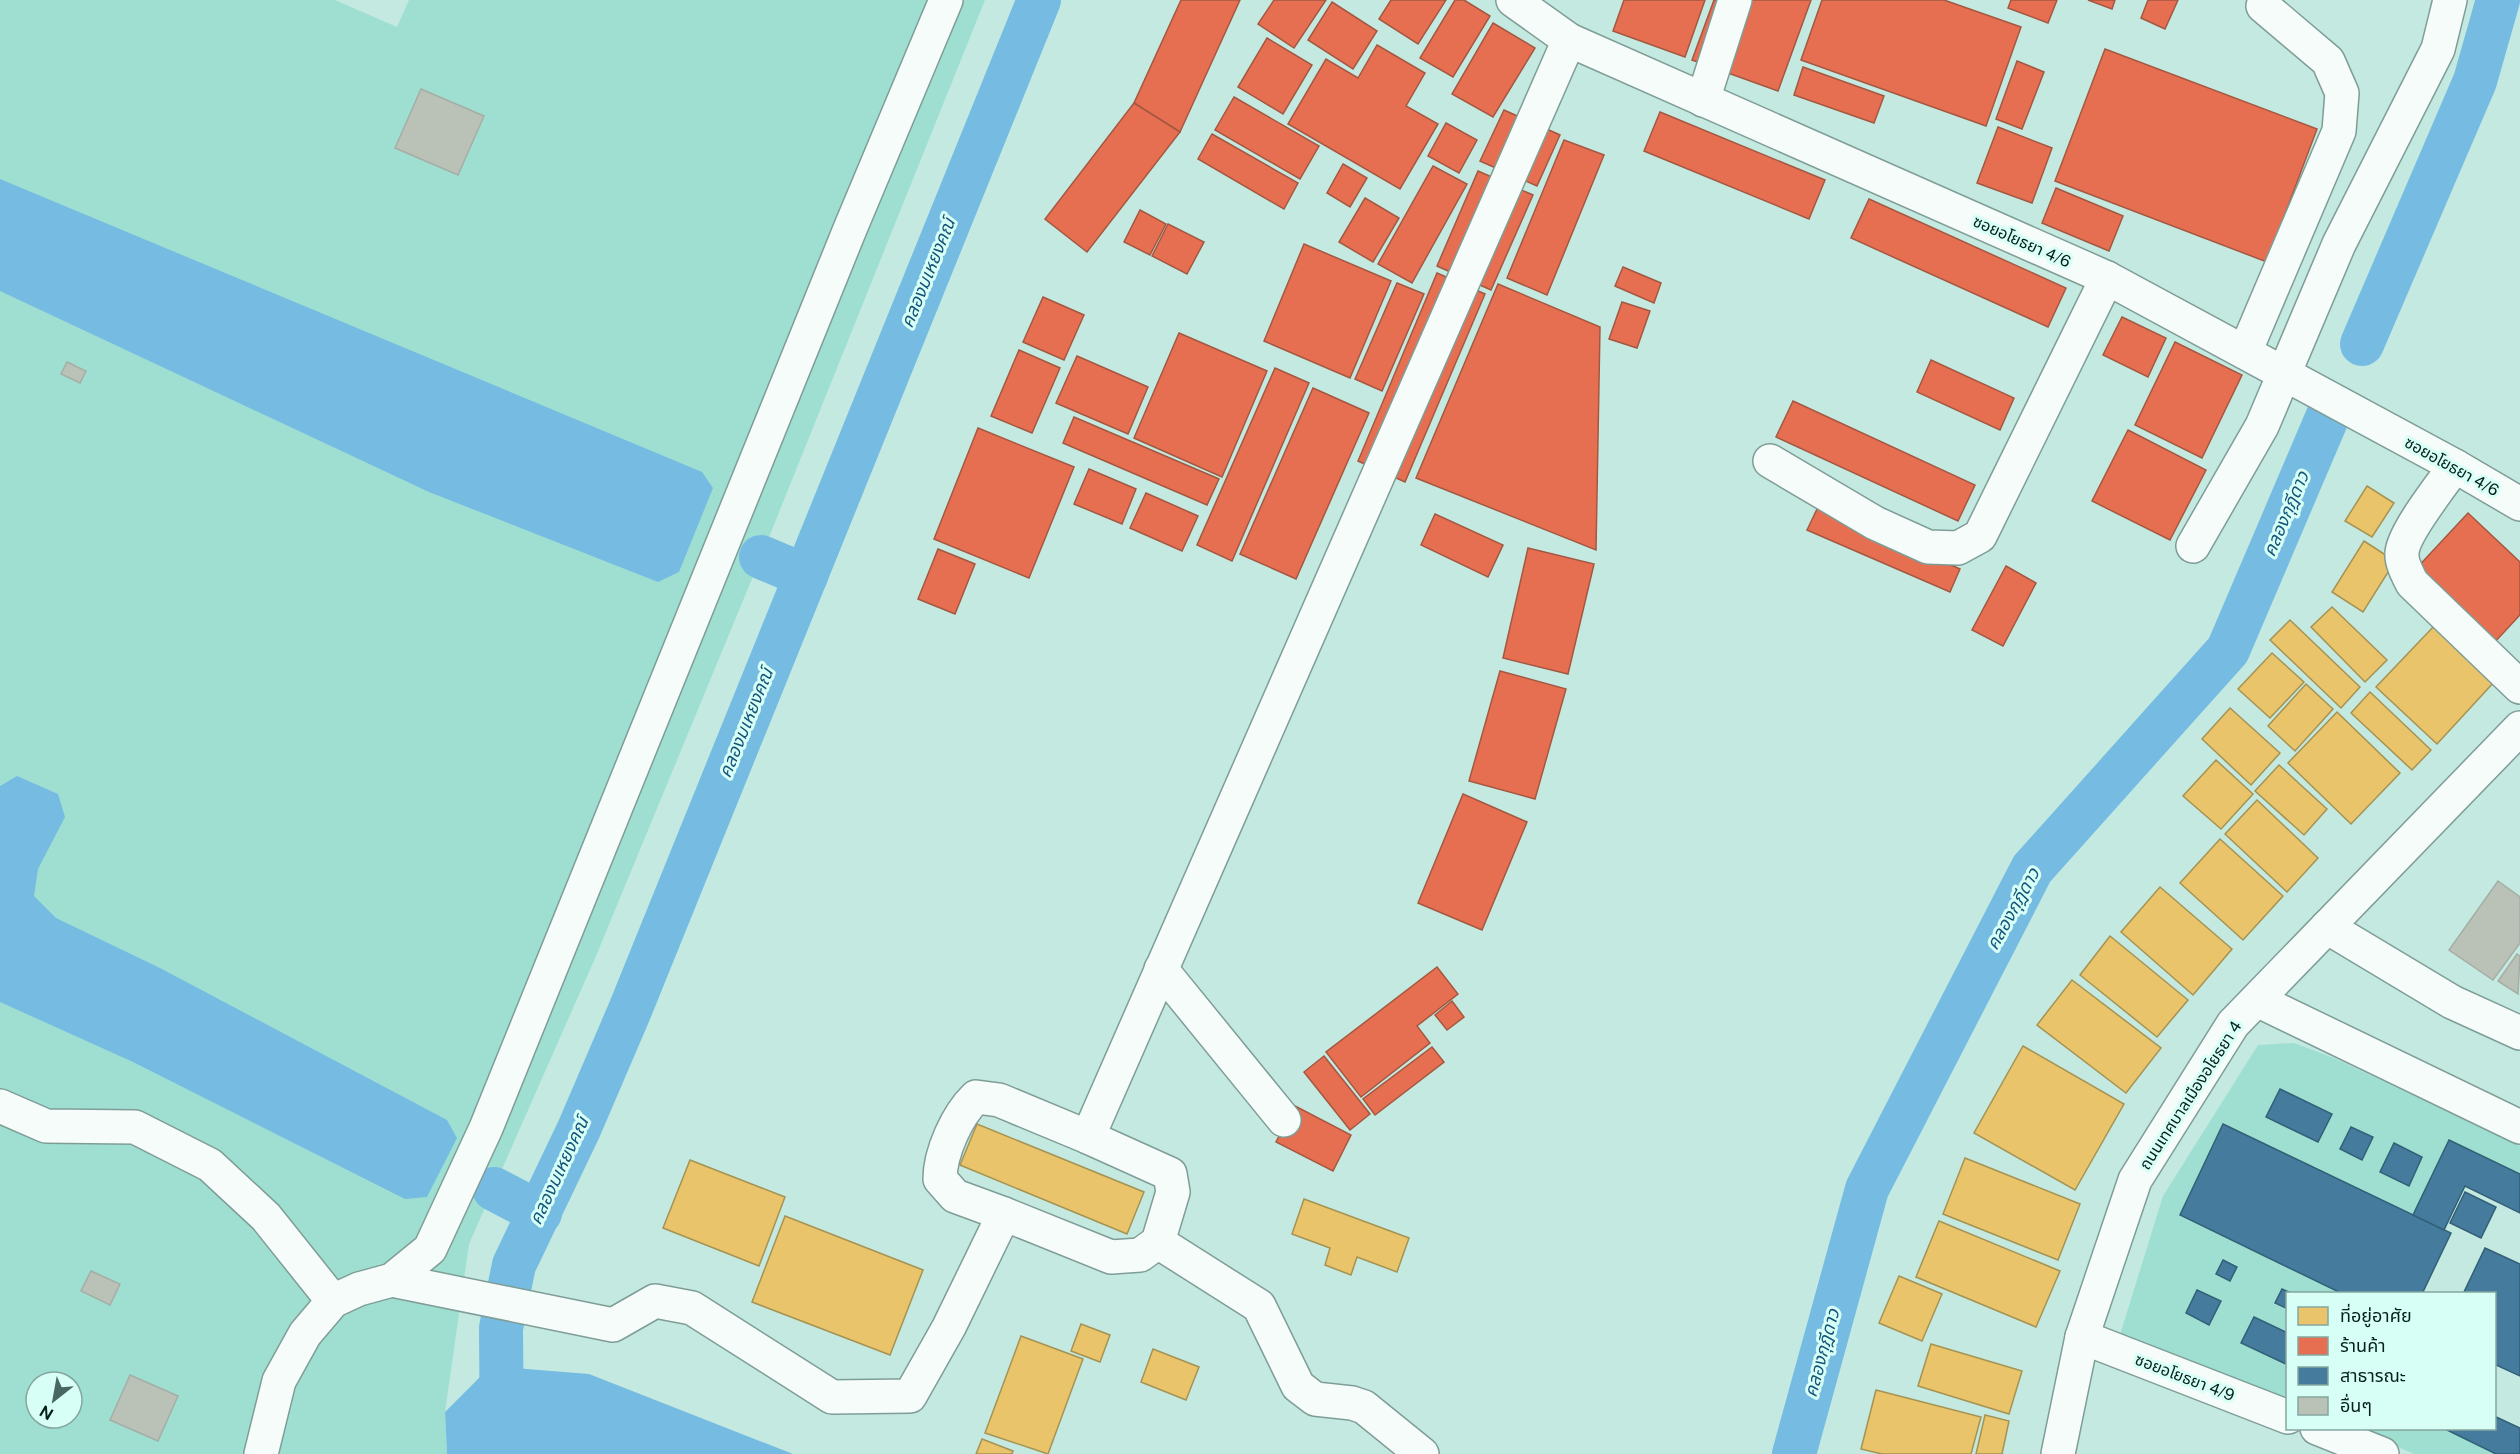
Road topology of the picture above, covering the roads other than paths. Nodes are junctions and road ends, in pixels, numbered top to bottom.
1 (946, 0) edge
2 (1513, 0) edge
3 (1735, 0) edge
4 (2450, 0) edge
5 (2263, 6) dead end
6 (1569, 40) junction
7 (1702, 100) junction
8 (2107, 278) junction
9 (2245, 352) junction
10 (2284, 375) junction
11 (1770, 461) dead end
12 (2456, 466) junction
13 (2520, 504) edge
14 (2193, 546) dead end
15 (2520, 687) edge
16 (2520, 728) edge
17 (2327, 927) junction
18 (1161, 969) junction
19 (2257, 1000) junction
20 (2520, 1033) edge
21 (0, 1106) edge
22 (1284, 1120) dead end
23 (2520, 1128) edge
24 (1088, 1137) junction
25 (1004, 1215) junction
26 (1158, 1242) junction
27 (392, 1280) junction
28 (333, 1302) junction
29 (2082, 1337) junction
30 (2286, 1416) edge
31 (2322, 1430) edge
32 (261, 1454) edge
33 (1422, 1454) edge
34 (2058, 1454) edge
35 (2382, 1454) edge

1 - 27 street
2 - 6 street, ซอยอโยธยา 4/6
3 - 7 street
4 - 10 street
5 - 9 street
6 - 7 street, ซอยอโยธยา 4/6
6 - 18 street
7 - 8 street, ซอยอโยธยา 4/6
8 - 9 street, ซอยอโยธยา 4/6
8 - 11 street
9 - 10 street, ซอยอโยธยา 4/6
10 - 12 street, ซอยอโยธยา 4/6
10 - 14 street
12 - 13 street, ซอยอโยธยา 4/6
12 - 15 street
16 - 17 street, ถนนเทศบาลเมืองอโยธยา 4
17 - 19 street, ถนนเทศบาลเมืองอโยธยา 4
17 - 20 street
18 - 22 street
18 - 24 street
19 - 23 street
19 - 29 street, ถนนเทศบาลเมืองอโยธยา 4
21 - 28 street
24 - 25 street
24 - 26 street
25 - 26 street
25 - 27 street
26 - 33 street
27 - 28 street
28 - 32 street
29 - 30 street, ซอยอโยธยา 4/9
29 - 34 street, ถนนเทศบาลเมืองอโยธยา 4
31 - 35 street

